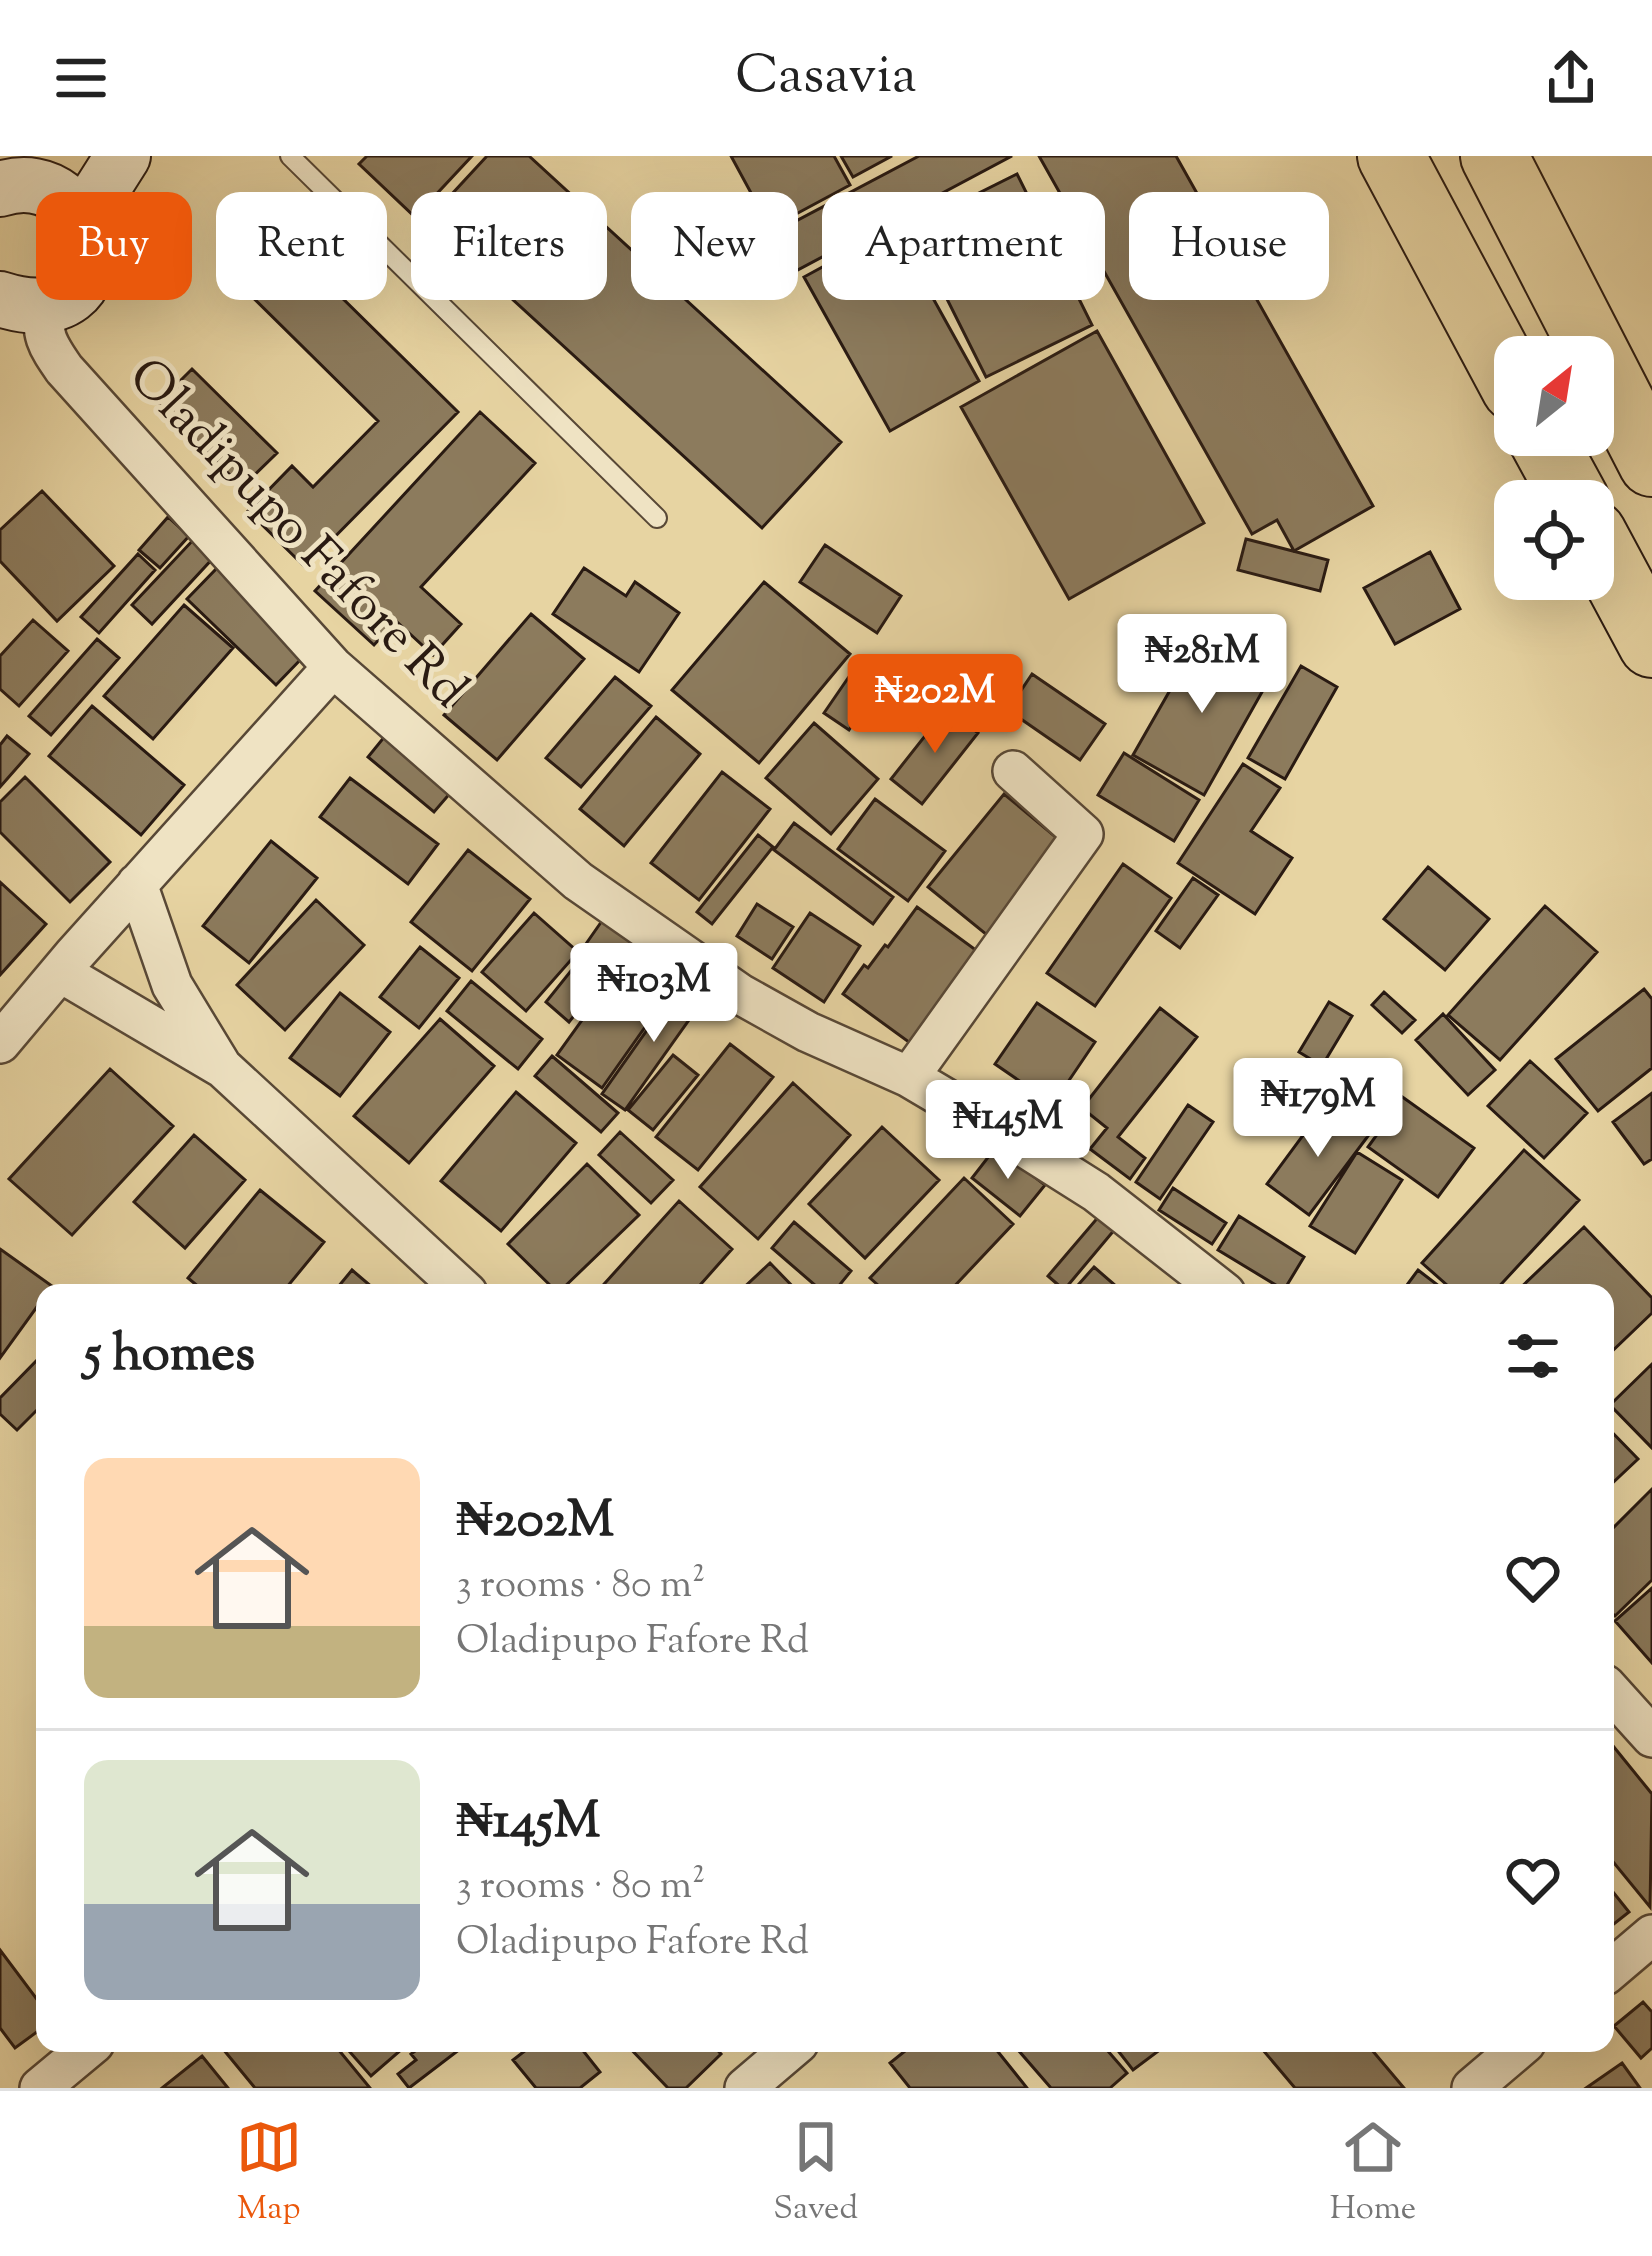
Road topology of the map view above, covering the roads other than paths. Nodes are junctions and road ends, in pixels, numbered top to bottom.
1 (123, 156) edge
2 (290, 156) edge
3 (1391, 156) edge
4 (1494, 156) edge
5 (28, 175) edge
6 (62, 192) edge
7 (100, 192) edge
8 (49, 300) edge
9 (18, 309) edge
10 (1494, 349) edge
11 (1652, 463) edge
12 (657, 518) dead end
13 (1614, 573) edge
14 (1652, 644) edge
15 (333, 667) junction
16 (1013, 771) dead end
17 (137, 884) junction
18 (59, 972) junction
19 (0, 1043) edge
20 (223, 1068) junction
21 (909, 1077) junction
22 (457, 1284) edge
23 (1214, 1284) edge
24 (1614, 1695) edge
25 (1652, 1737) edge
26 (1652, 1935) edge
27 (1614, 1967) edge
28 (83, 2052) edge
29 (788, 2052) edge
30 (1514, 2052) edge
31 (40, 2088) edge
32 (745, 2088) edge
33 (1472, 2088) edge

1 - 7 main road
2 - 12 lane
3 - 10 highway
4 - 11 highway
5 - 6 main road
8 - 9 main road
9 - 15 street, Oladipupo Fafore Rd
13 - 14 highway
15 - 17 street
15 - 21 street, Oladipupo Fafore Rd
16 - 21 street
17 - 18 street
17 - 20 street
18 - 19 street
18 - 20 street
20 - 22 street
21 - 23 street, Oladipupo Fafore Rd
24 - 25 street
26 - 27 street
28 - 31 street
29 - 32 street
30 - 33 street

